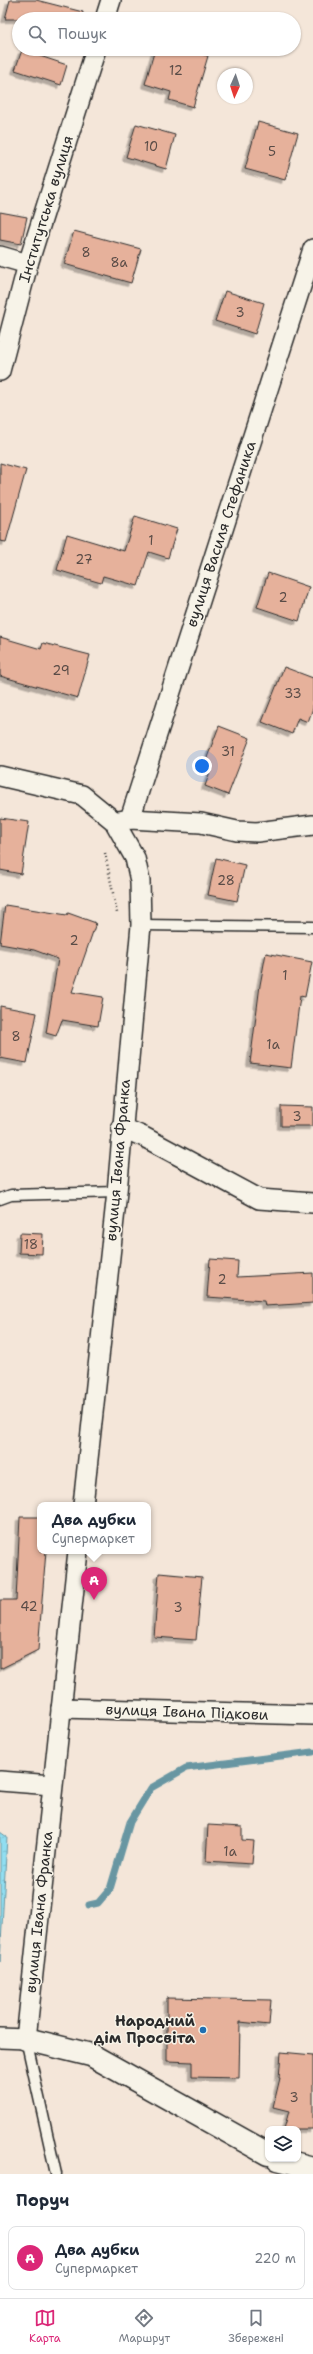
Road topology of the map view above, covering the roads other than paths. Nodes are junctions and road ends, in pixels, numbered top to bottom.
1 (111, 0) edge
2 (107, 12) edge
3 (94, 56) edge
4 (313, 249) edge
5 (0, 256) edge
6 (28, 264) junction
7 (0, 371) edge
8 (0, 776) edge
9 (122, 820) junction
10 (313, 825) edge
11 (141, 925) junction
12 (313, 927) edge
13 (121, 1127) junction
14 (116, 1192) junction
15 (0, 1199) edge
16 (313, 1203) edge
17 (83, 1502) edge
18 (78, 1554) edge
19 (61, 1708) junction
20 (313, 1716) edge
21 (0, 1781) edge
22 (52, 1784) junction
23 (0, 2038) edge
24 (26, 2039) junction
25 (265, 2152) edge
26 (290, 2162) edge
27 (313, 2168) edge
28 (56, 2174) edge

1 - 2 street
3 - 6 street, Інститутська вулиця
4 - 9 street, вулиця Василя Стефаника
5 - 6 street
6 - 7 street, Інститутська вулиця
8 - 9 street
9 - 10 street
9 - 11 street, вулиця Івана Франка
11 - 12 lane
11 - 13 street, вулиця Івана Франка
13 - 14 street, вулиця Івана Франка
13 - 16 street
14 - 15 lane
14 - 17 street, вулиця Івана Франка
18 - 19 street, вулиця Івана Франка
19 - 20 street, вулиця Івана Підкови
19 - 22 street, вулиця Івана Франка
21 - 22 street
22 - 24 street, вулиця Івана Франка
23 - 24 street
24 - 25 street
24 - 28 lane
26 - 27 street

